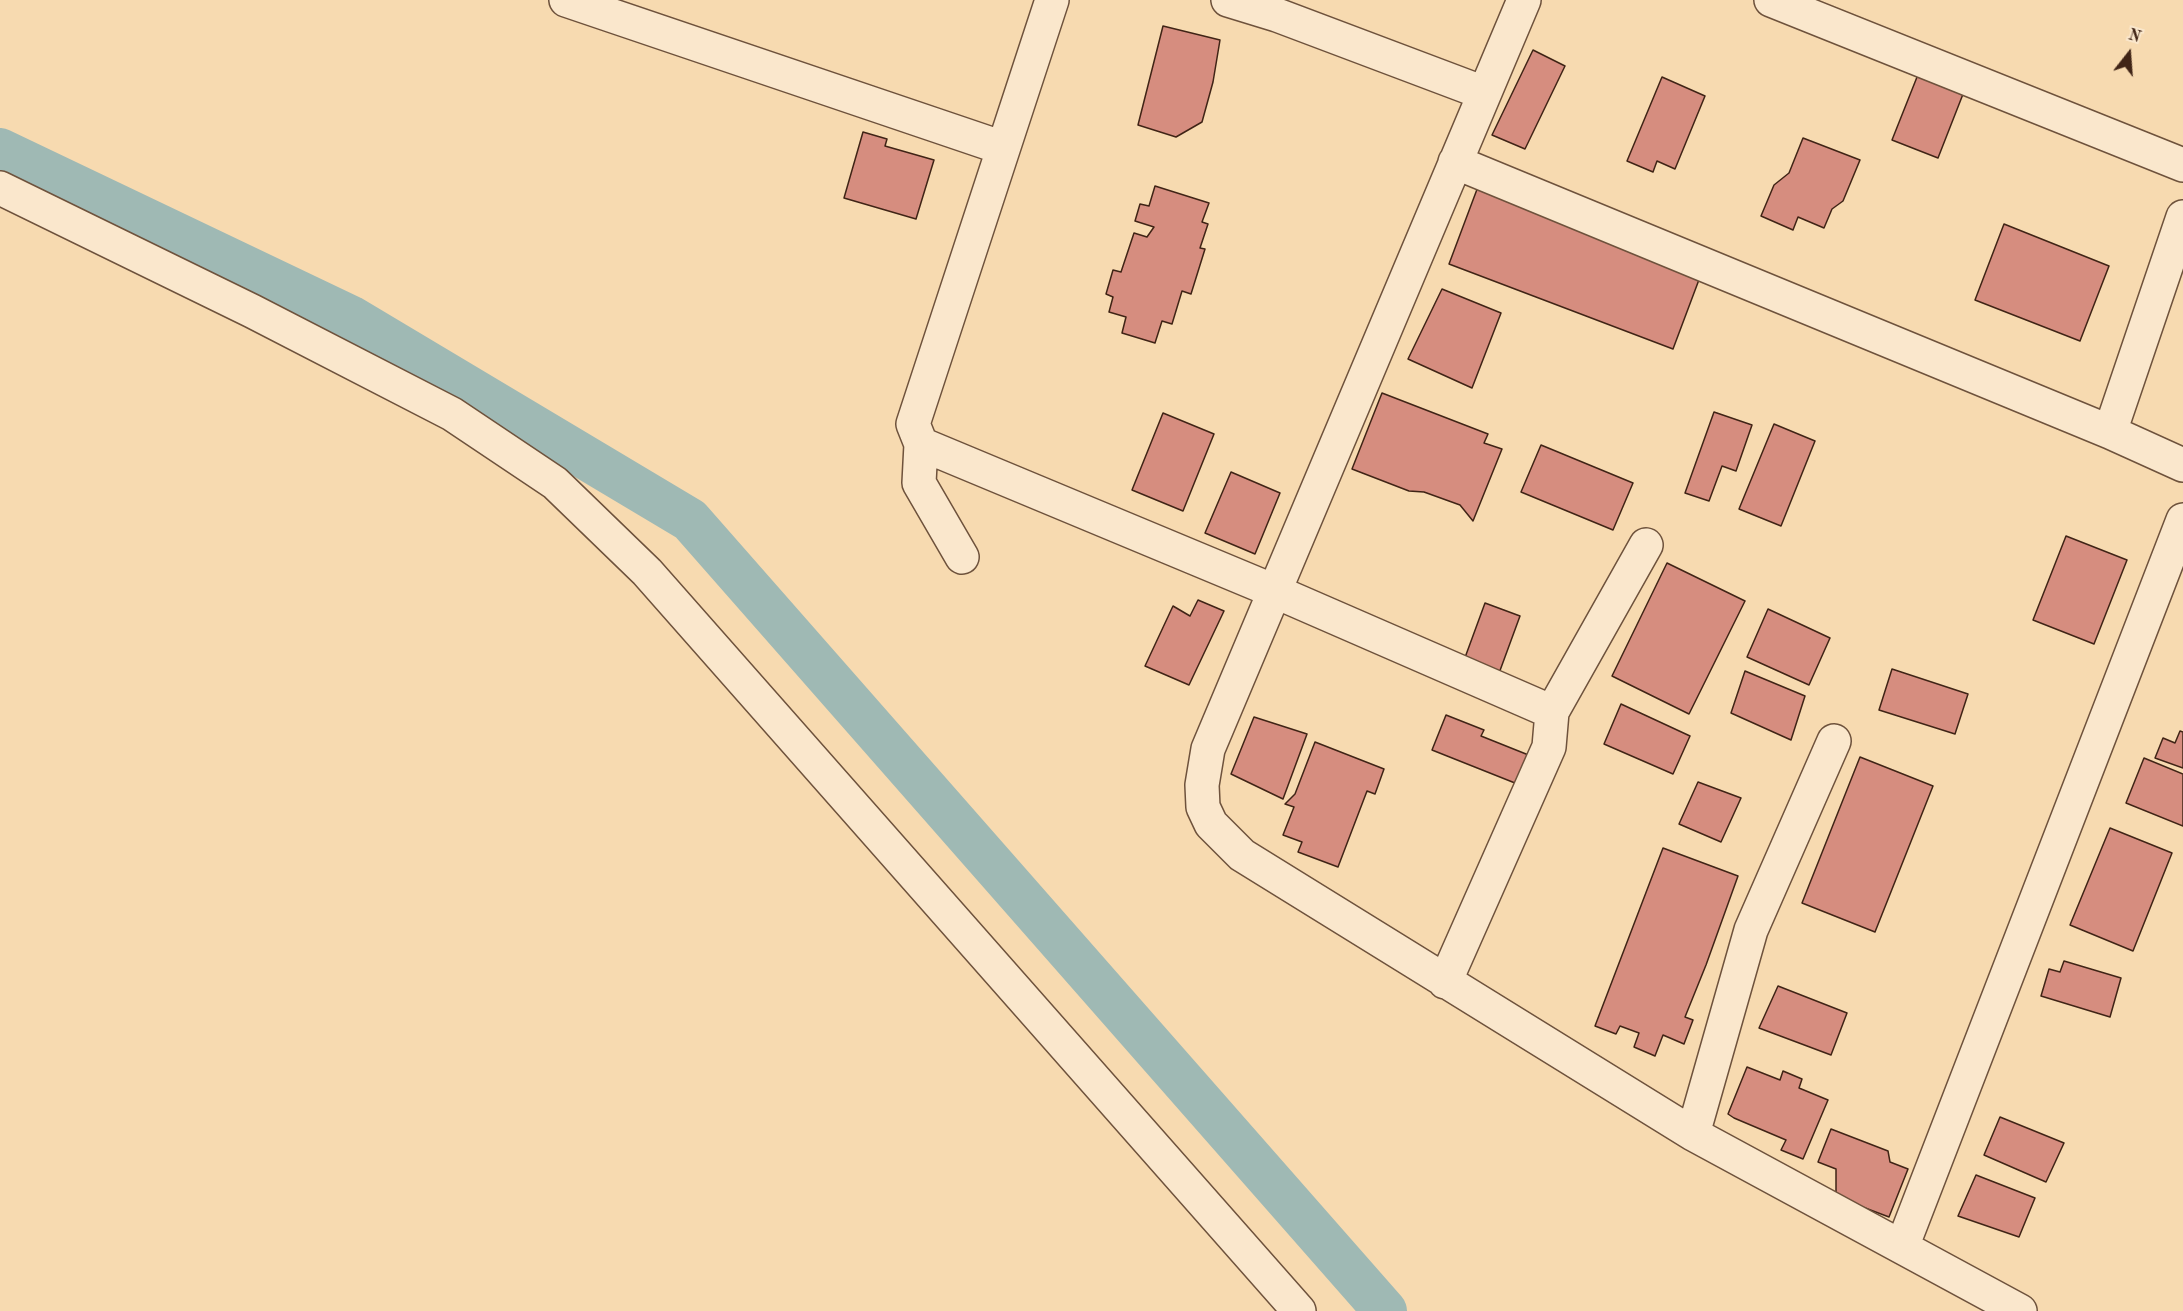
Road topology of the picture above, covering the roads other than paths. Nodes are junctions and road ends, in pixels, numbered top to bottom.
1 (1052, 0) edge
2 (1228, 0) edge
3 (1524, 0) edge
4 (1770, 0) edge
5 (582, 2) edge
6 (1484, 93) junction
7 (1003, 148) junction
8 (1455, 162) junction
9 (2183, 165) edge
10 (0, 188) edge
11 (2183, 217) edge
12 (2110, 432) junction
13 (921, 444) junction
14 (2183, 465) edge
15 (2183, 520) edge
16 (1646, 544) dead end
17 (962, 557) dead end
18 (1274, 591) junction
19 (1552, 712) junction
20 (1834, 741) dead end
21 (1445, 982) junction
22 (1693, 1134) junction
23 (1902, 1247) junction
24 (1299, 1311) edge
25 (2020, 1311) edge

1 - 7 street
2 - 6 street
3 - 6 street
4 - 9 street
5 - 7 street
6 - 8 street
7 - 13 street
8 - 12 street
8 - 18 street
10 - 24 street
11 - 12 street
12 - 14 street
13 - 17 street
13 - 18 street
15 - 23 street
16 - 19 street
18 - 19 street
18 - 21 street
19 - 21 street
20 - 22 street
21 - 22 street
22 - 23 street
23 - 25 street

